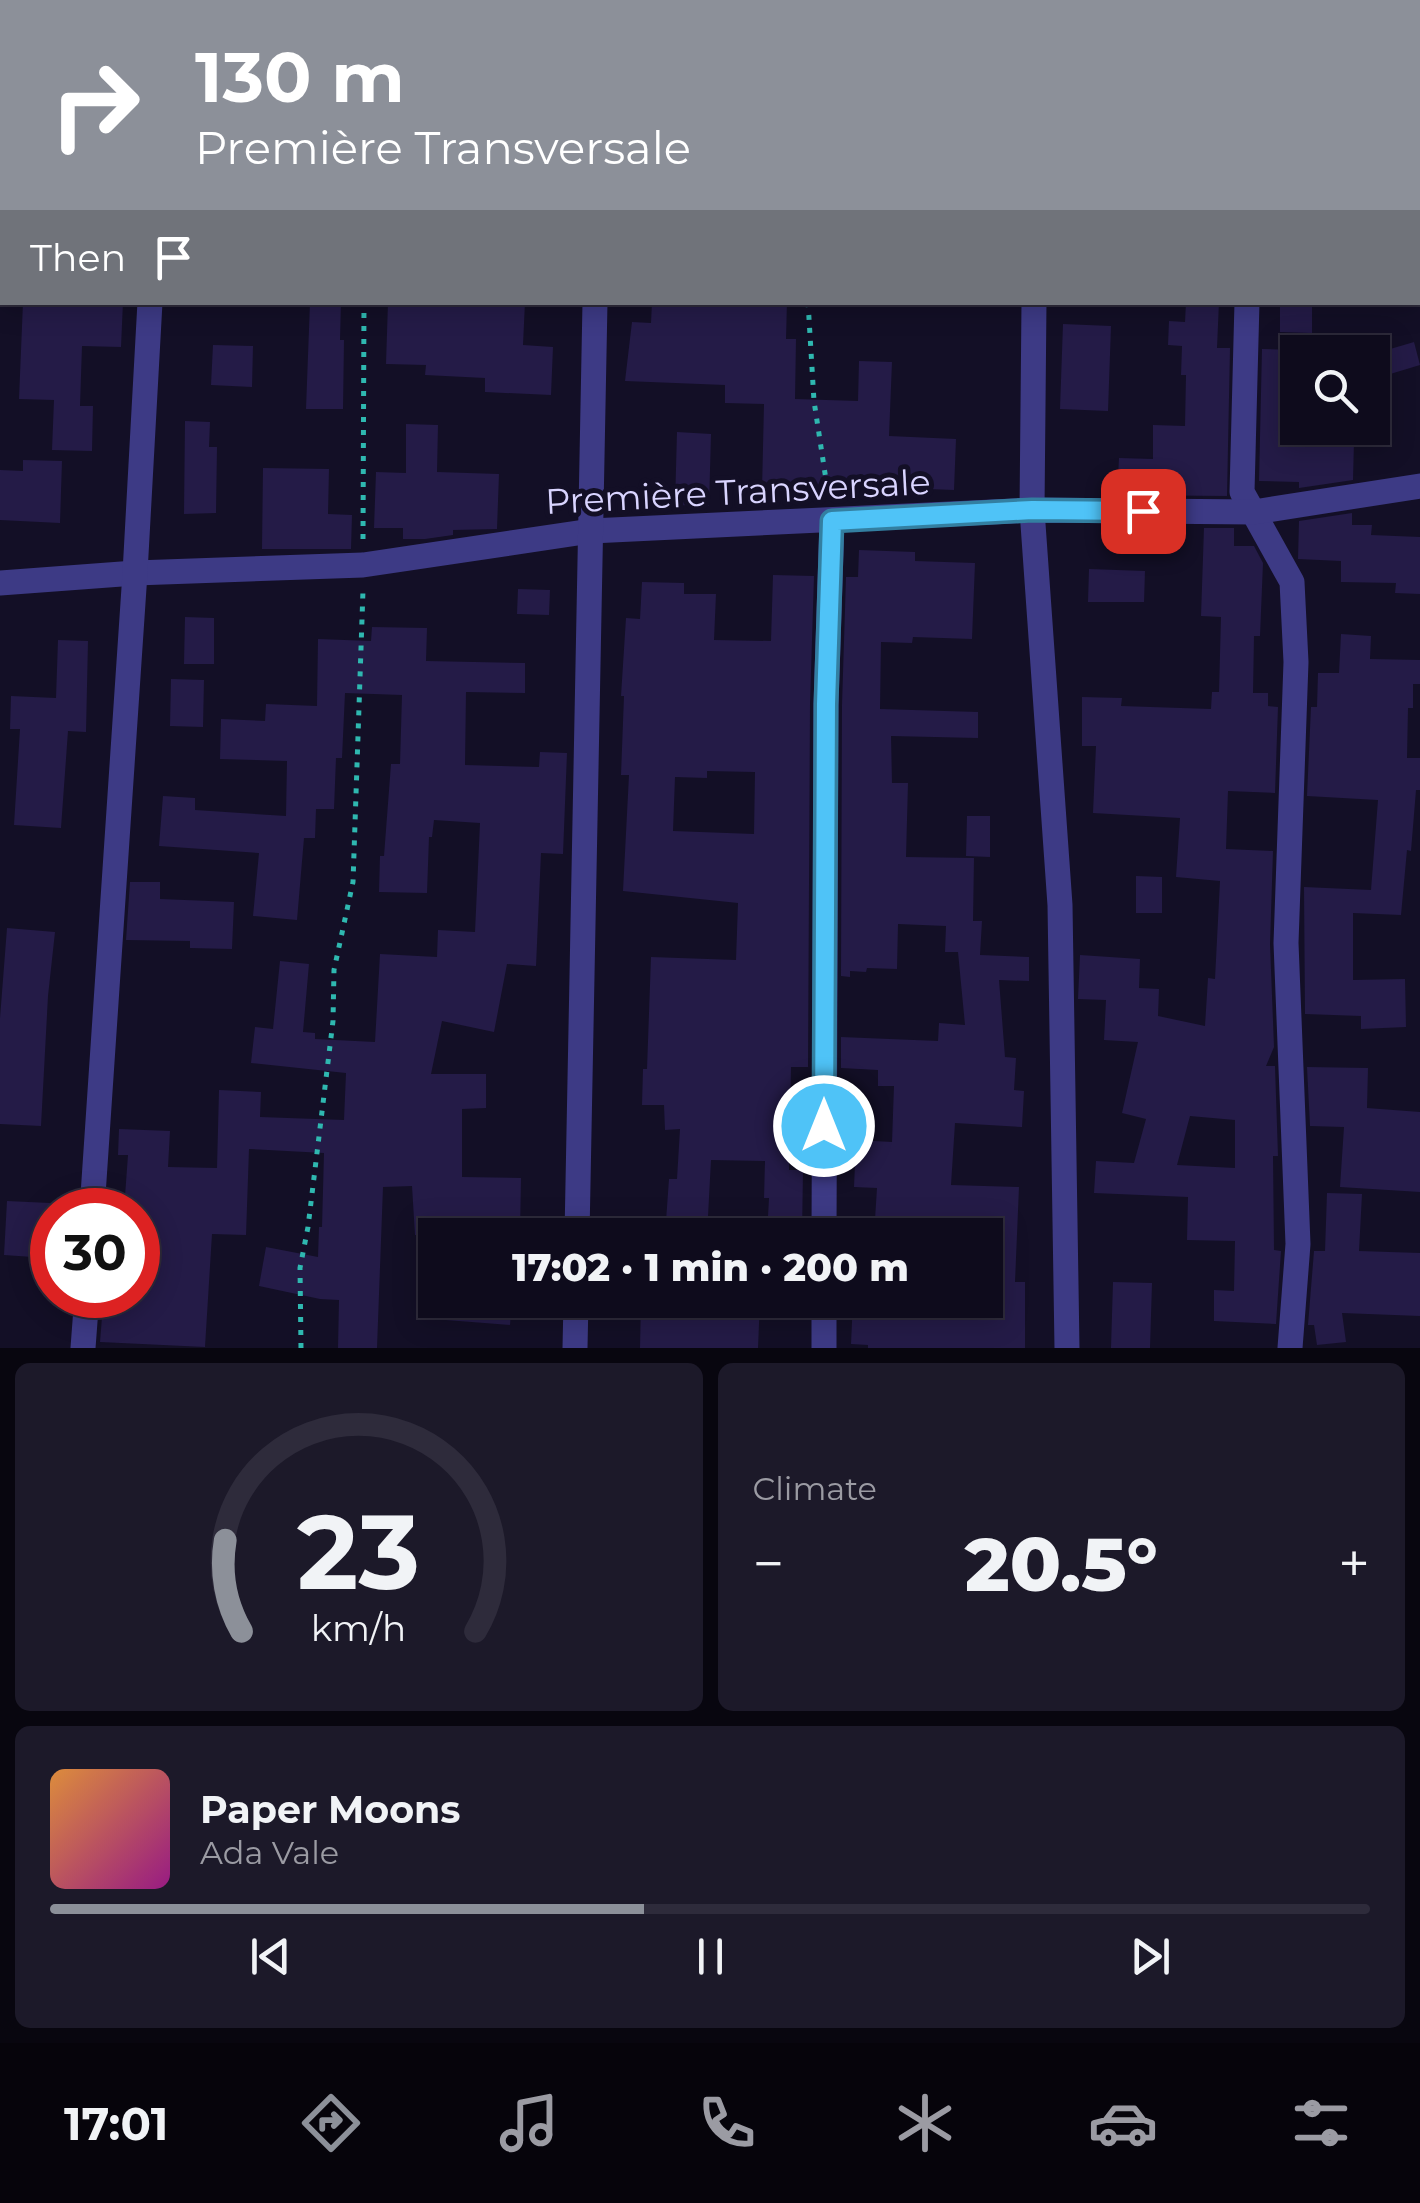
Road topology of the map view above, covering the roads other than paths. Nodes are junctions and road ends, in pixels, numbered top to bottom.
1 (150, 305) edge
2 (594, 305) edge
3 (1034, 305) edge
4 (1247, 305) edge
5 (1420, 486) edge
6 (1032, 510) junction
7 (1254, 512) junction
8 (832, 521) junction
9 (591, 531) junction
10 (135, 573) junction
11 (0, 583) edge
12 (93, 1188) edge
13 (577, 1218) edge
14 (824, 1218) edge
15 (85, 1318) edge
16 (576, 1318) edge
17 (824, 1318) edge
18 (83, 1348) edge
19 (575, 1348) edge
20 (824, 1348) edge
21 (1067, 1348) edge
22 (1290, 1348) edge

1 - 10 street
2 - 9 street
3 - 6 street
4 - 7 street
5 - 7 street, Première Transversale
6 - 7 street, Première Transversale
6 - 8 street, Première Transversale
6 - 21 street
7 - 22 street
8 - 9 street, Première Transversale
8 - 14 street
9 - 10 street, Première Transversale
9 - 13 street
10 - 11 street, Première Transversale
10 - 12 street
15 - 18 street
16 - 19 street
17 - 20 street

